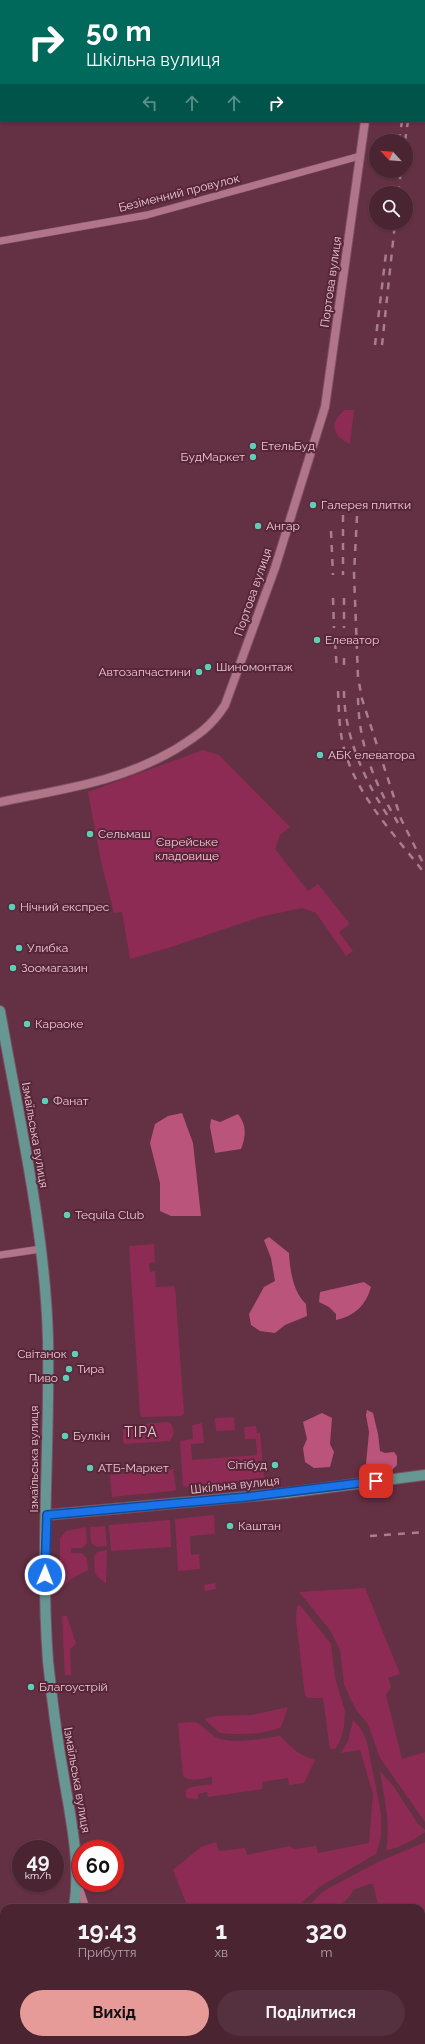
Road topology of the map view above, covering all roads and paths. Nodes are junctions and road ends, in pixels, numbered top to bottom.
1 (365, 122) edge
2 (360, 156) junction
3 (0, 241) edge
4 (0, 802) edge
5 (0, 1012) edge
6 (41, 1249) junction
7 (0, 1255) edge
8 (425, 1475) edge
9 (47, 1515) junction
10 (74, 1840) edge
11 (77, 1892) edge
12 (81, 1892) edge
13 (75, 1904) edge
14 (85, 1904) edge

1 - 2 main road, Портова вулиця
2 - 3 street, Безіменний провулок
2 - 4 main road, Портова вулиця
5 - 6 main road, Ізмаїльська вулиця
6 - 7 street
6 - 9 main road, Ізмаїльська вулиця
8 - 9 main road, Шкільна вулиця
9 - 10 main road, Ізмаїльська вулиця
11 - 13 main road, Ізмаїльська вулиця
12 - 14 street

